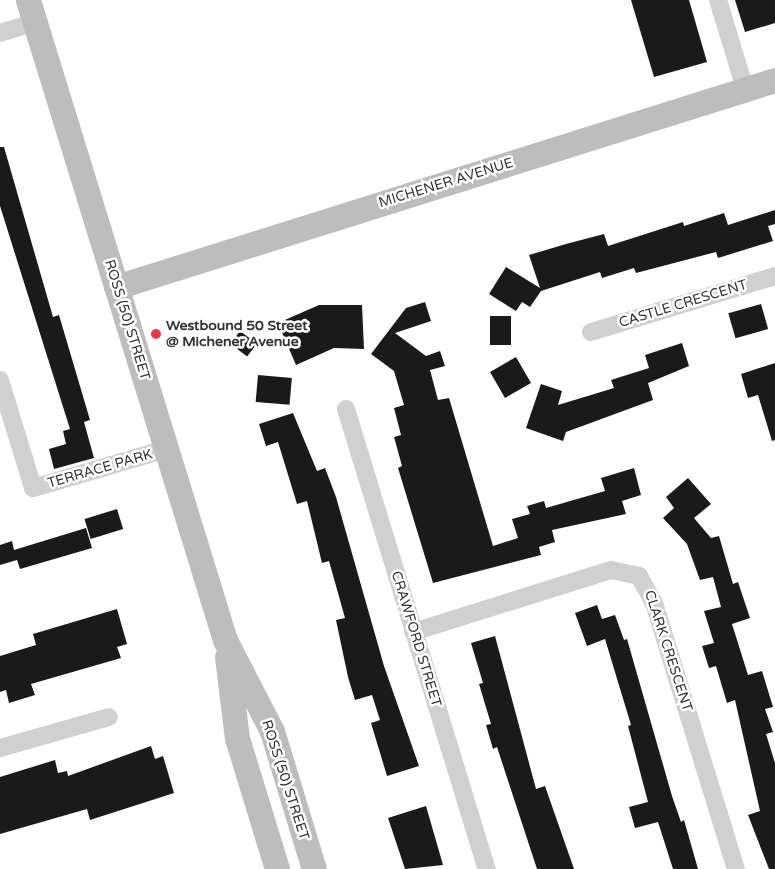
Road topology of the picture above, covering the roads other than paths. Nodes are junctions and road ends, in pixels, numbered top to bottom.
1 (718, 0) edge
2 (31, 11) edge
3 (0, 33) edge
4 (775, 80) edge
5 (745, 89) junction
6 (775, 276) edge
7 (116, 287) junction
8 (591, 332) dead end
9 (0, 380) edge
10 (346, 409) dead end
11 (166, 449) junction
12 (413, 632) junction
13 (225, 640) junction
14 (109, 717) dead end
15 (0, 748) edge
16 (277, 869) edge
17 (314, 869) edge
18 (487, 869) edge
19 (736, 869) edge

1 - 5 street
2 - 3 street
2 - 7 main road, ROSS (50) STREET
4 - 5 main road, MICHENER AVENUE
5 - 7 main road, MICHENER AVENUE
6 - 8 street, CASTLE CRESCENT
7 - 11 main road, ROSS (50) STREET
9 - 11 street, TERRACE PARK
10 - 12 street, CRAWFORD STREET
11 - 13 main road, ROSS (50) STREET
12 - 18 street, CRAWFORD STREET
12 - 19 street, CLARK CRESCENT
13 - 16 main road, ROSS (50) STREET
13 - 17 main road, ROSS (50) STREET
14 - 15 street

